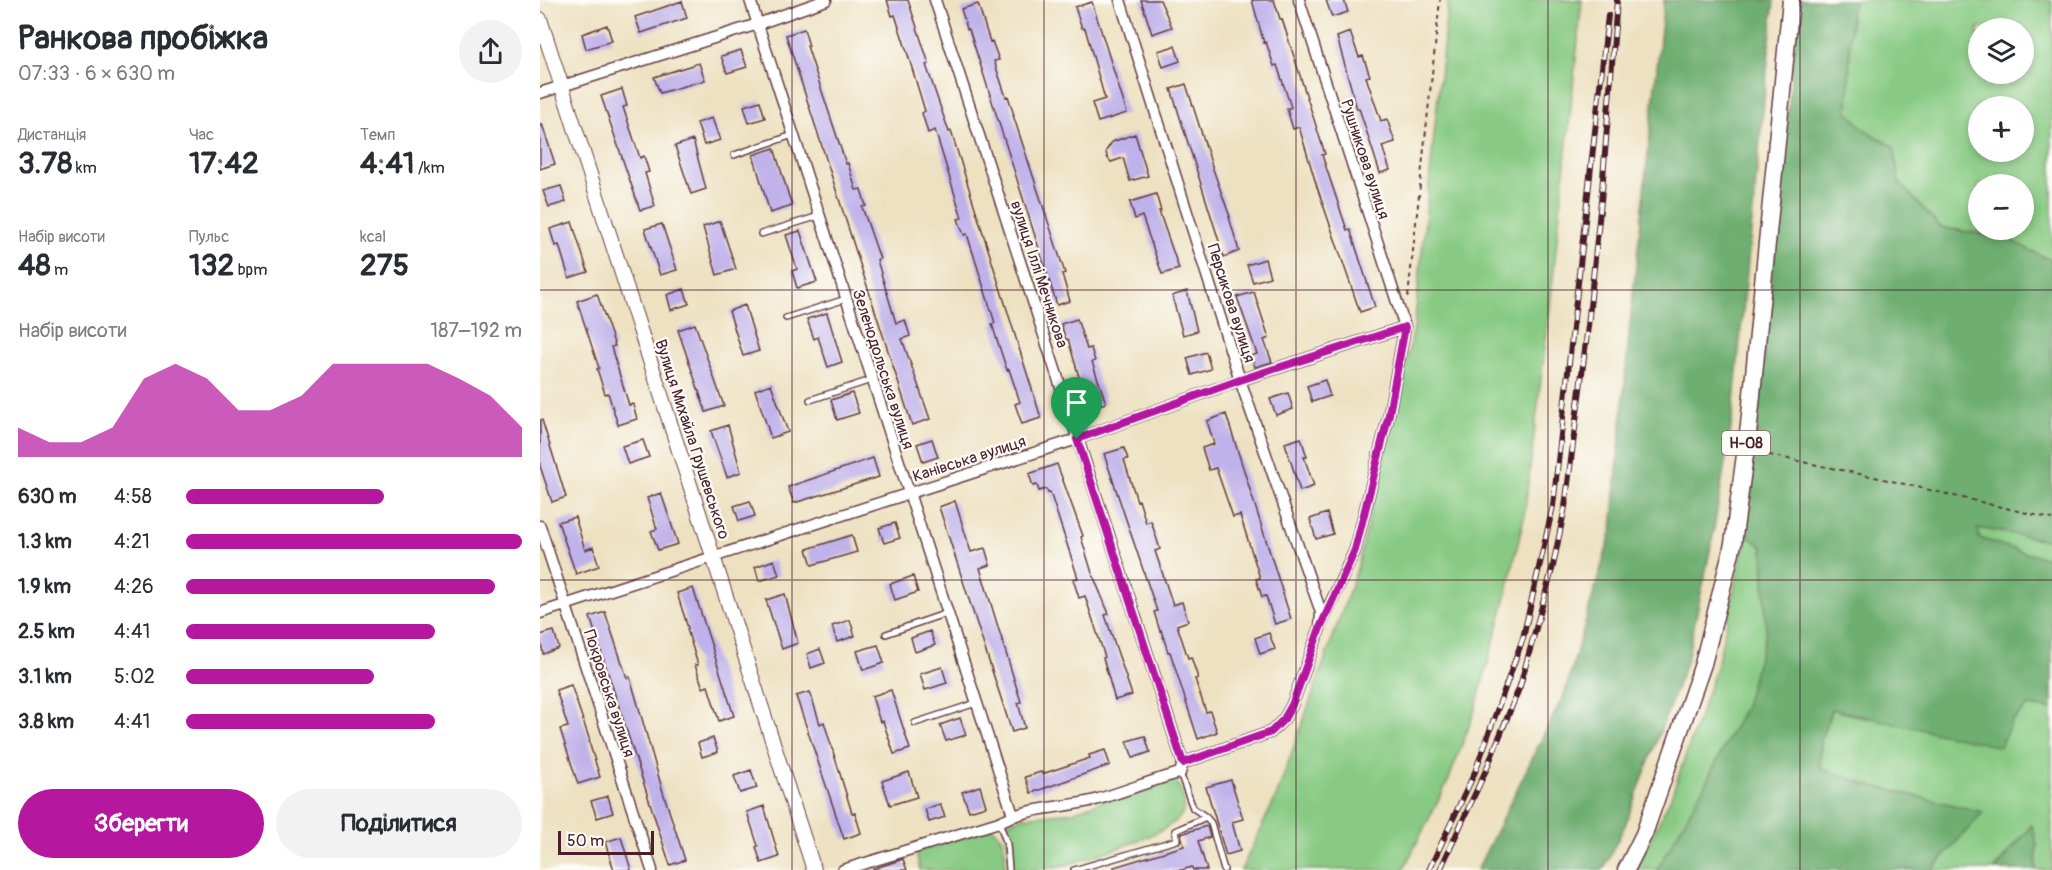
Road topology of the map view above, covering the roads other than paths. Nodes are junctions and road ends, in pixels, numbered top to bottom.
1 (750, 0) edge
2 (826, 0) edge
3 (935, 0) edge
4 (1120, 0) edge
5 (1299, 0) edge
6 (1791, 0) edge
7 (540, 19) edge
8 (758, 24) junction
9 (562, 86) junction
10 (540, 93) edge
11 (793, 135) junction
12 (734, 154) dead end
13 (819, 216) junction
14 (761, 234) dead end
15 (846, 299) junction
16 (786, 318) dead end
17 (1405, 327) junction
18 (871, 380) junction
19 (1240, 380) junction
20 (810, 400) dead end
21 (1077, 439) junction
22 (908, 493) junction
23 (540, 526) edge
24 (714, 558) junction
25 (566, 605) junction
26 (540, 613) edge
27 (947, 613) junction
28 (1320, 628) junction
29 (886, 634) dead end
30 (976, 703) junction
31 (915, 723) dead end
32 (1182, 768) junction
33 (1013, 815) junction
34 (1206, 817) junction
35 (999, 822) junction
36 (652, 870) edge
37 (814, 870) edge
38 (843, 870) edge
39 (1009, 870) edge
40 (1074, 870) edge
41 (1224, 870) edge
42 (1626, 870) edge

1 - 8 street, Зеленодольська вулиця
2 - 8 street
3 - 21 street, вулиця Іллі Мечникова
4 - 19 street, Персикова вулиця
5 - 17 street, Рушникова вулиця
6 - 42 main road, Н-08
7 - 9 street, Вулиця Михайла Грушевського
8 - 9 street
8 - 11 street, Зеленодольська вулиця
9 - 10 street
9 - 24 street, Вулиця Михайла Грушевського
11 - 12 lane
11 - 13 street, Зеленодольська вулиця
13 - 14 lane
13 - 15 street, Зеленодольська вулиця
15 - 16 lane
15 - 18 street, Зеленодольська вулиця
17 - 19 street, Канівська вулиця
17 - 28 street
18 - 20 lane
18 - 22 street, Зеленодольська вулиця
19 - 21 street, Канівська вулиця
19 - 28 street, Персикова вулиця
21 - 22 street, Канівська вулиця
21 - 32 street, вулиця Іллі Мечникова
22 - 24 street, Канівська вулиця
22 - 27 street, Зеленодольська вулиця
23 - 25 street, Покровська вулиця
24 - 25 street, Канівська вулиця
24 - 37 street, Вулиця Михайла Грушевського
25 - 26 street, Канівська вулиця
25 - 36 street, Покровська вулиця
27 - 29 lane
27 - 30 street, Зеленодольська вулиця
28 - 32 street
30 - 31 lane
30 - 33 street, Зеленодольська вулиця
32 - 33 street
32 - 34 lane
33 - 35 street
34 - 40 lane
34 - 41 lane
35 - 38 street
35 - 39 lane

